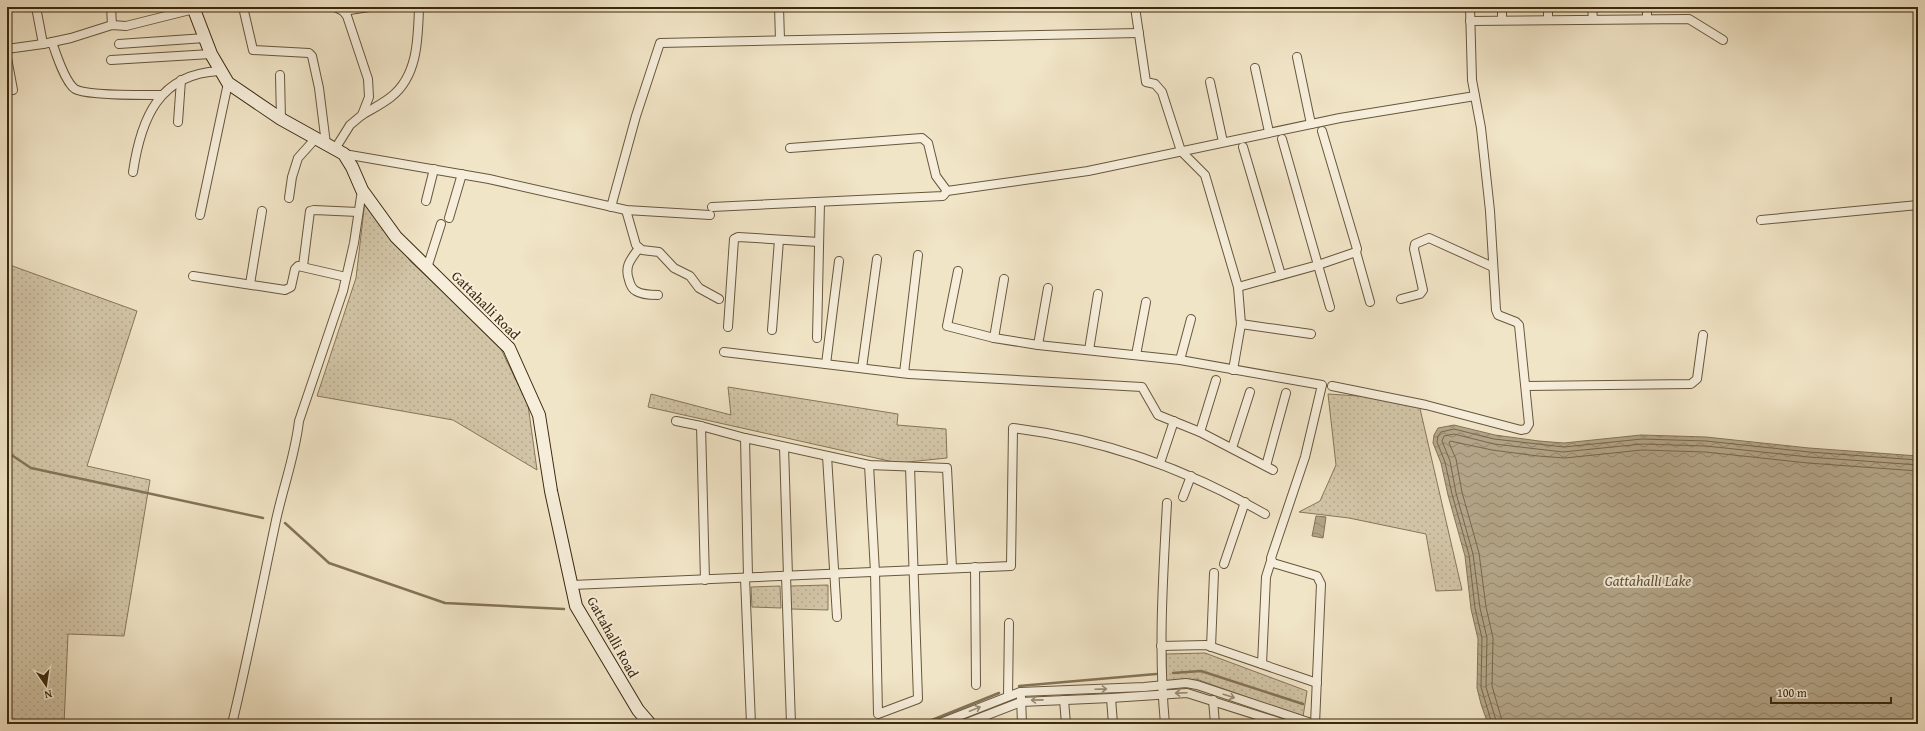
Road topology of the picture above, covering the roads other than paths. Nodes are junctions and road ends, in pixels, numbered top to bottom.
1 (36, 7) edge
2 (110, 7) edge
3 (243, 7) edge
4 (335, 7) edge
5 (369, 7) edge
6 (419, 7) edge
7 (779, 7) edge
8 (1135, 7) edge
9 (1470, 7) edge
10 (1502, 7) edge
11 (1548, 7) edge
12 (1592, 7) edge
13 (1647, 7) edge
14 (193, 8) edge
15 (343, 11) junction
16 (1647, 18) junction
17 (1593, 19) junction
18 (1502, 20) junction
19 (1548, 20) junction
20 (1470, 21) junction
21 (112, 25) junction
22 (1139, 33) junction
23 (205, 38) junction
24 (780, 40) junction
25 (1723, 40) dead end
26 (52, 42) junction
27 (43, 44) junction
28 (119, 44) dead end
29 (7, 49) edge
30 (211, 54) junction
31 (1297, 57) dead end
32 (7, 58) edge
33 (111, 60) dead end
34 (1255, 68) dead end
35 (219, 71) junction
36 (280, 75) dead end
37 (181, 80) junction
38 (1210, 82) dead end
39 (228, 83) junction
40 (13, 90) dead end
41 (161, 96) junction
42 (1475, 96) junction
43 (362, 115) junction
44 (281, 119) junction
45 (178, 122) dead end
46 (1311, 124) junction
47 (1322, 131) dead end
48 (1269, 132) junction
49 (1282, 138) dead end
50 (1223, 142) junction
51 (330, 146) junction
52 (1243, 147) dead end
53 (790, 148) dead end
54 (1180, 151) junction
55 (434, 169) junction
56 (133, 172) dead end
57 (462, 174) junction
58 (362, 190) junction
59 (947, 191) junction
60 (289, 198) dead end
61 (426, 201) dead end
62 (820, 202) junction
63 (1918, 205) edge
64 (610, 207) junction
65 (626, 210) junction
66 (262, 211) dead end
67 (358, 212) junction
68 (200, 215) dead end
69 (449, 218) dead end
70 (1761, 220) dead end
71 (441, 224) dead end
72 (779, 240) junction
73 (819, 242) junction
74 (639, 248) junction
75 (1356, 252) junction
76 (918, 256) dead end
77 (877, 259) dead end
78 (839, 261) dead end
79 (1318, 265) junction
80 (302, 266) junction
81 (1493, 267) junction
82 (428, 268) junction
83 (958, 271) dead end
84 (1280, 275) junction
85 (193, 276) dead end
86 (346, 277) junction
87 (1004, 279) dead end
88 (250, 284) junction
89 (1238, 287) junction
90 (1048, 288) dead end
91 (1098, 294) dead end
92 (658, 295) dead end
93 (719, 299) dead end
94 (1401, 299) dead end
95 (1146, 302) dead end
96 (1370, 302) dead end
97 (1330, 307) dead end
98 (1191, 319) dead end
99 (1241, 324) junction
100 (728, 327) dead end
101 (772, 330) dead end
102 (1311, 334) dead end
103 (1703, 335) dead end
104 (817, 338) dead end
105 (994, 338) junction
106 (1038, 345) junction
107 (1089, 350) junction
108 (724, 352) dead end
109 (1136, 355) junction
110 (1180, 360) junction
111 (826, 364) junction
112 (862, 368) junction
113 (1233, 370) junction
114 (904, 373) junction
115 (1216, 380) dead end
116 (1332, 386) dead end
117 (1526, 386) junction
118 (1250, 392) dead end
119 (1286, 393) dead end
120 (676, 421) dead end
121 (1174, 421) junction
122 (701, 426) junction
123 (1200, 432) junction
124 (745, 438) junction
125 (784, 447) junction
126 (1232, 448) junction
127 (827, 456) junction
128 (1160, 463) junction
129 (869, 465) junction
130 (910, 467) junction
131 (1191, 476) junction
132 (1183, 497) dead end
133 (1245, 502) junction
134 (1167, 503) dead end
135 (1265, 514) dead end
136 (1271, 561) junction
137 (1224, 564) dead end
138 (975, 567) junction
139 (952, 568) junction
140 (913, 570) junction
141 (875, 572) junction
142 (834, 573) junction
143 (1214, 573) dead end
144 (787, 576) junction
145 (747, 578) junction
146 (705, 580) junction
147 (572, 585) junction
148 (837, 617) dead end
149 (1009, 623) dead end
150 (1161, 646) junction
151 (1211, 647) junction
152 (1262, 664) junction
153 (1317, 683) junction
154 (976, 685) dead end
155 (1162, 690) junction
156 (1020, 692) junction
157 (1008, 696) junction
158 (1111, 698) junction
159 (1064, 700) junction
160 (1213, 700) junction
161 (1021, 702) junction
162 (1264, 720) edge
163 (977, 722) edge
164 (232, 724) edge
165 (650, 724) edge
166 (750, 724) edge
167 (792, 724) edge
168 (938, 724) edge
169 (964, 724) edge
170 (1022, 724) edge
171 (1066, 724) edge
172 (1113, 724) edge
173 (1165, 724) edge
174 (1215, 724) edge
175 (1285, 724) edge
176 (1315, 724) edge

1 - 27 street
2 - 21 street
3 - 51 street
4 - 15 street
5 - 15 street
6 - 43 street
7 - 24 street
8 - 22 street
9 - 20 street
10 - 18 street
11 - 19 street
12 - 17 street
13 - 16 street
14 - 21 street
14 - 23 main road
15 - 43 street
16 - 17 street
16 - 25 street
17 - 19 street
18 - 19 street
18 - 20 street
20 - 42 street
21 - 26 street
22 - 24 street
22 - 54 street
23 - 28 street
23 - 30 main road
24 - 64 street
26 - 27 street
26 - 41 street
27 - 29 street
30 - 33 street
30 - 35 main road
31 - 46 street
32 - 40 street
34 - 48 street
35 - 37 street
35 - 39 main road
36 - 44 street
37 - 41 street
37 - 45 street
38 - 50 street
39 - 44 main road
39 - 68 street
41 - 56 street
42 - 46 street
42 - 81 street
43 - 51 street
44 - 51 main road
46 - 48 street
47 - 75 street
48 - 50 street
49 - 79 street
50 - 54 street
51 - 55 street
51 - 58 main road, Gattahalli Road
51 - 60 street
52 - 84 street
53 - 59 street
54 - 59 street
54 - 89 street
55 - 57 street
55 - 61 street
57 - 64 street
57 - 69 street
58 - 67 street
58 - 82 main road, Gattahalli Road
59 - 62 street
62 - 65 street
62 - 73 street
63 - 70 street
64 - 65 street
65 - 74 street
66 - 88 street
67 - 80 street
67 - 86 street
71 - 82 street
72 - 73 street
72 - 100 street
72 - 101 street
73 - 104 street
74 - 92 street
74 - 93 street
75 - 79 street
75 - 96 street
76 - 114 street
77 - 112 street
78 - 111 street
79 - 84 street
79 - 97 street
80 - 86 street
80 - 88 street
81 - 94 street
81 - 117 street
82 - 147 main road, Gattahalli Road
83 - 105 street
84 - 89 street
85 - 88 street
86 - 164 street
87 - 105 street
89 - 99 street
90 - 106 street
91 - 107 street
95 - 109 street
98 - 110 street
99 - 102 street
99 - 113 street
103 - 117 street
105 - 106 street
106 - 107 street
107 - 109 street
108 - 111 street
109 - 110 street
110 - 113 street
111 - 112 street
112 - 114 street
113 - 136 street
114 - 121 street
115 - 123 street
116 - 117 street
118 - 126 street
119 - 126 street
120 - 122 street
121 - 123 street
121 - 128 street
122 - 124 street
122 - 146 street
123 - 126 street
124 - 125 street
124 - 145 street
125 - 127 street
125 - 144 street
127 - 129 street
127 - 142 street
128 - 131 street
128 - 138 street
129 - 130 street
129 - 141 street
130 - 139 street
130 - 140 street
131 - 132 street
131 - 133 street
133 - 135 street
133 - 137 street
134 - 150 street
136 - 152 street
136 - 153 street
138 - 139 street
138 - 154 street
139 - 140 street
140 - 141 street
140 - 141 street
141 - 142 street
142 - 144 street
142 - 148 street
143 - 151 street
144 - 145 street
144 - 167 street
145 - 146 street
145 - 166 street
146 - 147 street
147 - 165 main road, Gattahalli Road
149 - 157 street
150 - 151 street
150 - 155 street
151 - 152 street
152 - 153 street
153 - 176 street
156 -> 155 street
155 - 158 street
160 -> 155 street
155 - 173 street
155 -> 176 street
156 - 157 street
156 - 161 street
168 -> 157 street
158 - 159 street
158 - 172 street
159 -> 161 street
159 - 171 street
160 - 162 street
160 - 174 street
161 - 163 street
161 - 170 street
162 - 175 street
163 - 169 street

